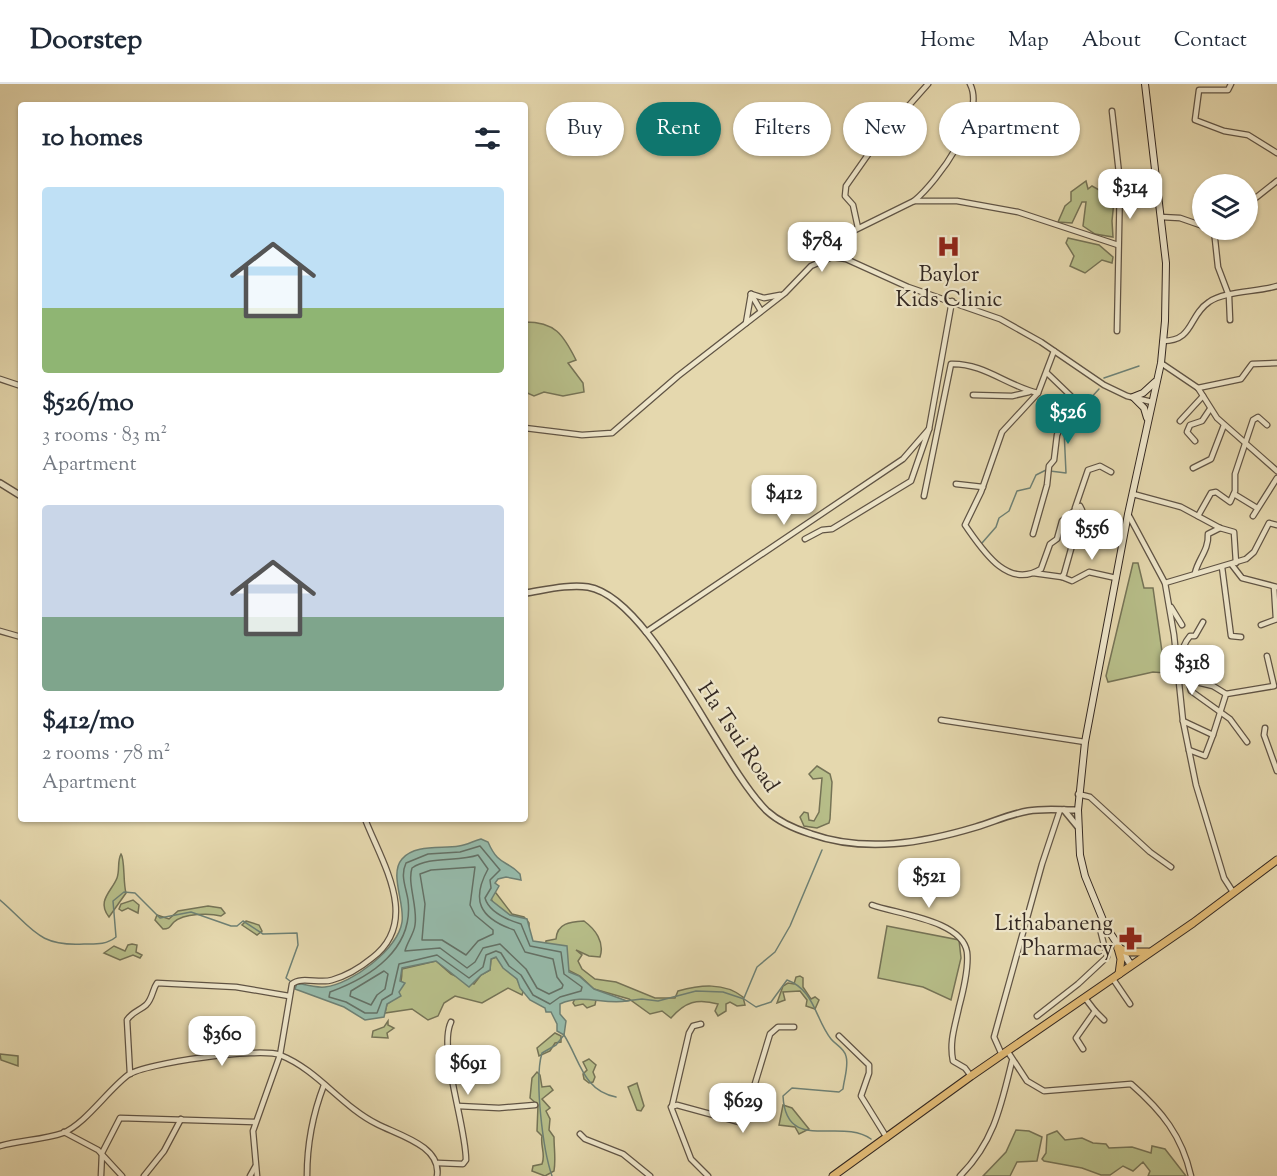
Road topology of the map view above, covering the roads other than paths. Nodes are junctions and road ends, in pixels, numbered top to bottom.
1 (928, 84) edge
2 (970, 84) edge
3 (1145, 84) edge
4 (1192, 84) edge
5 (1231, 84) edge
6 (1199, 90) junction
7 (1112, 111) dead end
8 (1277, 153) edge
9 (1277, 181) edge
10 (1258, 196) edge
11 (914, 201) junction
12 (1161, 217) junction
13 (1192, 222) edge
14 (858, 228) junction
15 (1215, 240) edge
16 (1118, 245) junction
17 (823, 260) junction
18 (1277, 286) edge
19 (785, 293) junction
20 (751, 294) junction
21 (1228, 296) junction
22 (952, 301) junction
23 (761, 311) junction
24 (1230, 320) dead end
25 (746, 323) junction
26 (1116, 330) dead end
27 (1163, 341) junction
28 (1054, 351) junction
29 (1161, 363) junction
30 (1277, 363) edge
31 (1047, 373) junction
32 (0, 379) edge
33 (1156, 381) junction
34 (18, 385) edge
35 (1198, 388) junction
36 (1031, 391) junction
37 (1038, 393) junction
38 (972, 395) dead end
39 (1203, 396) junction
40 (1133, 397) junction
41 (1152, 402) junction
42 (1210, 409) junction
43 (1180, 421) dead end
44 (1148, 422) junction
45 (1224, 425) junction
46 (1267, 425) dead end
47 (528, 428) edge
48 (929, 429) junction
49 (1195, 441) dead end
50 (1246, 443) junction
51 (1193, 468) dead end
52 (1277, 471) edge
53 (1111, 472) dead end
54 (1277, 478) edge
55 (0, 483) edge
56 (956, 484) dead end
57 (983, 487) junction
58 (18, 494) edge
59 (1133, 494) junction
60 (1234, 494) junction
61 (924, 496) dead end
62 (1075, 508) junction
63 (1257, 508) junction
64 (1128, 514) junction
65 (1198, 516) junction
66 (1253, 516) dead end
67 (1277, 525) edge
68 (1220, 528) junction
69 (1033, 534) dead end
70 (805, 539) dead end
71 (1234, 564) junction
72 (1222, 567) junction
73 (1033, 573) junction
74 (1195, 573) junction
75 (1062, 577) junction
76 (1116, 578) junction
77 (1165, 583) junction
78 (1276, 587) edge
79 (528, 593) edge
80 (1169, 604) junction
81 (1276, 619) edge
82 (1203, 622) dead end
83 (1182, 625) dead end
84 (1261, 625) dead end
85 (0, 631) edge
86 (646, 632) junction
87 (18, 636) edge
88 (1241, 637) dead end
89 (1267, 656) dead end
90 (1274, 677) edge
91 (1188, 680) junction
92 (1226, 694) junction
93 (1219, 713) junction
94 (941, 720) dead end
95 (1183, 721) junction
96 (1265, 728) dead end
97 (1213, 735) junction
98 (1085, 742) junction
99 (1247, 742) dead end
100 (1189, 750) junction
101 (1277, 771) edge
102 (1078, 794) junction
103 (1062, 810) junction
104 (1078, 810) junction
105 (366, 822) edge
106 (1078, 827) junction
107 (1277, 860) edge
108 (1171, 867) dead end
109 (1233, 892) junction
110 (872, 905) dead end
111 (1105, 925) junction
112 (1118, 948) junction
113 (1150, 952) junction
114 (1131, 965) junction
115 (1116, 977) junction
116 (289, 996) junction
117 (1061, 997) junction
118 (1085, 998) junction
119 (1130, 1004) dead end
120 (1069, 1009) junction
121 (1095, 1011) junction
122 (1037, 1016) dead end
123 (1104, 1020) dead end
124 (451, 1022) dead end
125 (701, 1024) dead end
126 (794, 1027) dead end
127 (839, 1036) dead end
128 (1083, 1049) dead end
129 (1005, 1053) junction
130 (280, 1055) junction
131 (1012, 1061) junction
132 (130, 1074) junction
133 (971, 1076) junction
134 (324, 1085) junction
135 (458, 1106) junction
136 (535, 1106) dead end
137 (672, 1106) junction
138 (181, 1119) junction
139 (255, 1122) junction
140 (64, 1132) junction
141 (580, 1134) dead end
142 (887, 1138) junction
143 (0, 1146) edge
144 (102, 1153) junction
145 (438, 1163) junction
146 (255, 1167) junction
147 (101, 1176) edge
148 (122, 1176) edge
149 (144, 1176) edge
150 (250, 1176) edge
151 (257, 1176) edge
152 (307, 1176) edge
153 (437, 1176) edge
154 (650, 1176) edge
155 (708, 1176) edge
156 (833, 1176) edge
157 (960, 1176) edge
158 (1191, 1176) edge

1 - 14 street
2 - 11 street
3 - 12 main road
4 - 6 street
5 - 6 street
6 - 8 street
7 - 16 street
9 - 10 street
11 - 14 street
11 - 16 street
12 - 13 street
12 - 27 main road
14 - 17 street
15 - 21 street
16 - 26 street
17 - 19 street
17 - 22 street
18 - 21 street
19 - 20 street
19 - 23 street
20 - 23 street
20 - 25 street
21 - 24 street
21 - 27 street
22 - 28 street
22 - 48 street
23 - 25 street
25 - 47 street
27 - 29 main road
28 - 31 street
28 - 40 street
29 - 33 main road
29 - 35 street
30 - 35 street
31 - 37 street
31 - 69 street
32 - 34 street
33 - 40 main road
33 - 41 main road
35 - 39 street
36 - 37 street
36 - 38 street
36 - 61 street
37 - 57 street
39 - 42 street
39 - 43 street
40 - 41 street
40 - 44 main road
41 - 44 main road
42 - 45 street
42 - 49 street
44 - 59 main road
45 - 50 street
45 - 51 street
46 - 50 street
48 - 70 street
48 - 86 street
50 - 52 street
50 - 60 street
53 - 62 street
54 - 63 street
55 - 58 street
56 - 57 street
57 - 73 street
59 - 64 main road
59 - 65 street
60 - 63 street
60 - 65 street
62 - 73 street
62 - 75 street
63 - 66 street
64 - 76 main road
64 - 77 street
65 - 68 street
67 - 71 street
68 - 71 street
68 - 74 street
71 - 72 street
71 - 78 street
72 - 74 street
72 - 88 street
73 - 75 street
74 - 77 street
75 - 76 street
76 - 98 main road
77 - 80 street
78 - 81 street
79 - 86 street, Ha Tsui Road
80 - 83 street
80 - 95 street
81 - 84 street
82 - 91 street
85 - 87 street
86 - 103 street, Ha Tsui Road
89 - 90 street
90 - 92 street
91 - 92 street
91 - 93 street
92 - 93 street
93 - 97 street
93 - 99 street
94 - 98 street
95 - 97 street
95 - 100 street
96 - 101 street
97 - 100 street
98 - 102 main road
100 - 109 street
102 - 104 main road
102 - 108 street
103 - 104 street, Ha Tsui Road
103 - 106 street
103 - 129 street
104 - 106 main road
105 - 116 street
106 - 111 main road
107 - 109 main road
109 - 113 main road
110 - 133 street
111 - 112 main road
111 - 117 street
112 - 113 main road
112 - 114 main road
112 - 115 main road
113 - 114 main road
114 - 115 main road
115 - 118 main road
115 - 119 street
116 - 130 street
116 - 132 street
117 - 120 street
117 - 122 street
118 - 120 main road
118 - 121 street
120 - 129 main road
121 - 123 street
121 - 128 street
124 - 135 street
125 - 137 street
126 - 137 street
127 - 142 street
129 - 131 street
129 - 133 main road
130 - 132 street
130 - 134 street
130 - 139 street
131 - 157 street
131 - 158 street
132 - 140 street
133 - 142 main road
134 - 145 street
134 - 152 street
135 - 136 street
135 - 145 street
137 - 155 street
138 - 139 street
138 - 144 street
138 - 149 street
139 - 146 street
140 - 143 street
140 - 144 street
141 - 154 street
142 - 156 main road
144 - 147 street
144 - 148 street
145 - 153 street
146 - 150 street
146 - 151 street

